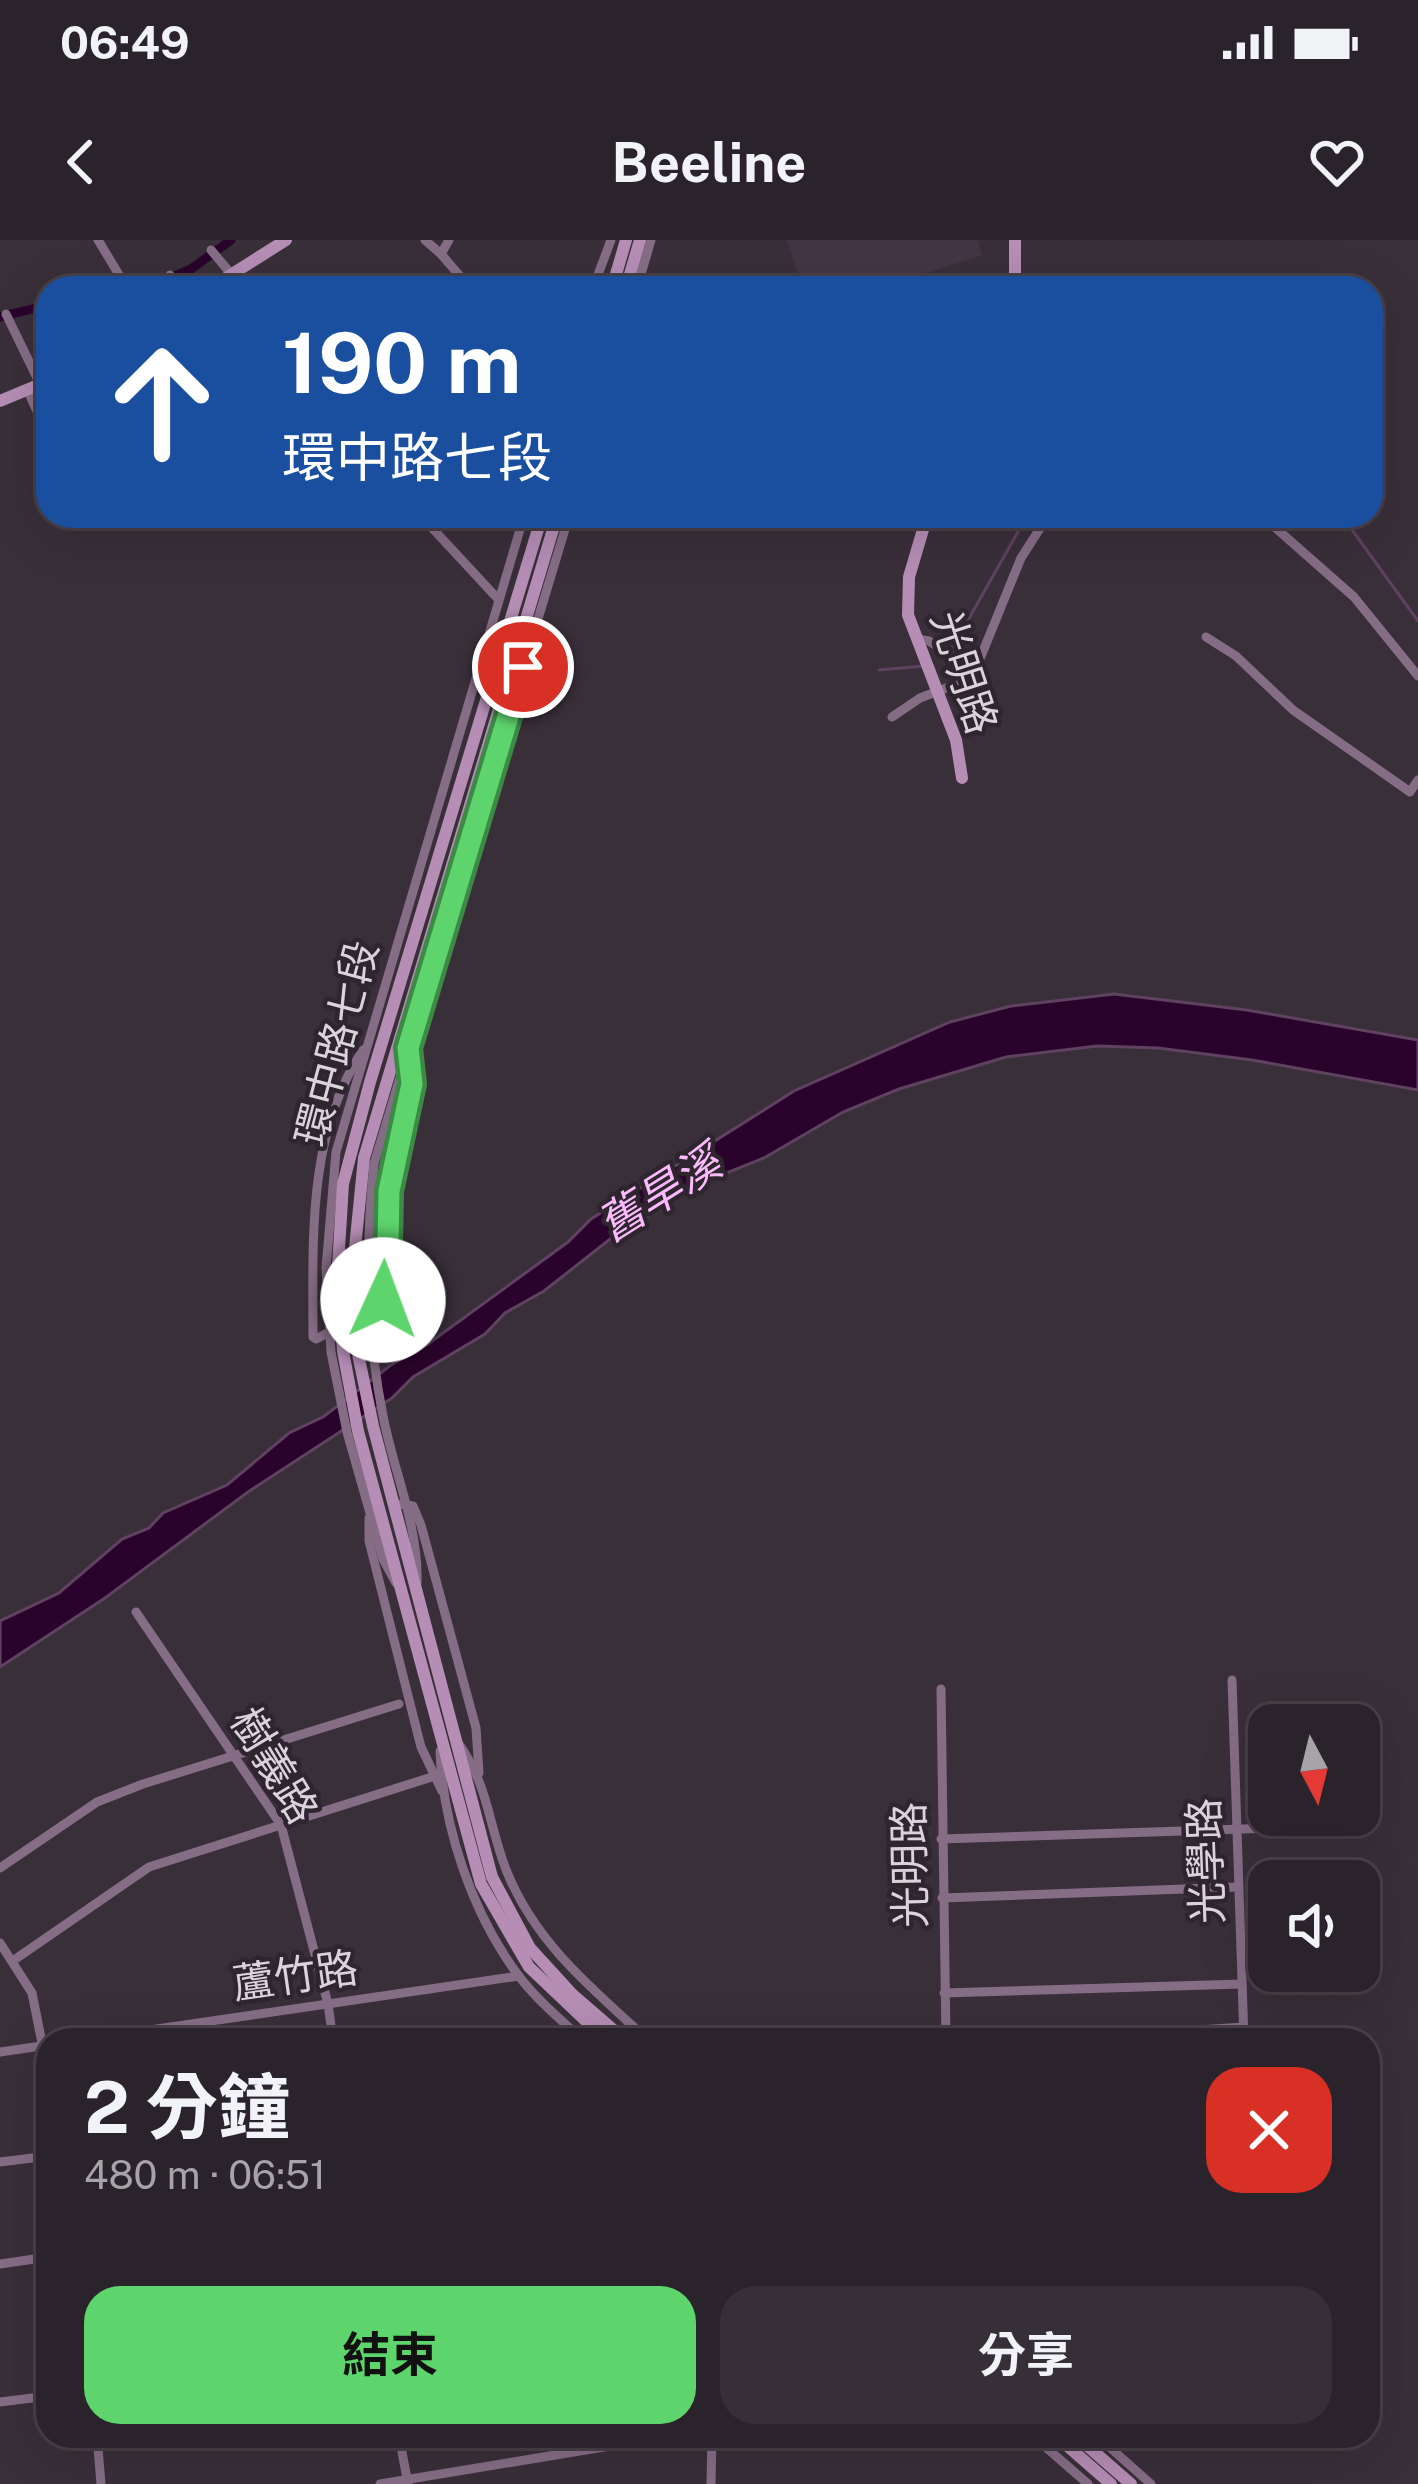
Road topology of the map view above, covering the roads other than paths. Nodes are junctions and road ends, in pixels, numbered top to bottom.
1 (98, 240) edge
2 (286, 240) edge
3 (425, 240) edge
4 (449, 240) edge
5 (611, 240) edge
6 (626, 240) edge
7 (640, 240) edge
8 (651, 240) edge
9 (1015, 240) edge
10 (211, 250) dead end
11 (441, 254) junction
12 (597, 275) edge
13 (119, 276) edge
14 (221, 276) edge
15 (234, 276) edge
16 (460, 276) edge
17 (626, 276) edge
18 (629, 276) edge
19 (632, 276) edge
20 (1015, 276) edge
21 (6, 314) dead end
22 (36, 381) edge
23 (36, 386) edge
24 (0, 401) edge
25 (432, 528) edge
26 (520, 528) edge
27 (538, 528) edge
28 (553, 528) edge
29 (565, 528) edge
30 (923, 528) edge
31 (1040, 528) edge
32 (1276, 528) edge
33 (499, 599) junction
34 (1206, 637) dead end
35 (917, 639) junction
36 (971, 669) junction
37 (1418, 676) edge
38 (938, 693) junction
39 (892, 717) dead end
40 (962, 778) dead end
41 (1418, 780) edge
42 (368, 1043) junction
43 (408, 1048) junction
44 (417, 1589) junction
45 (402, 1592) junction
46 (136, 1612) dead end
47 (1232, 1680) dead end
48 (941, 1689) dead end
49 (399, 1704) dead end
50 (442, 1717) junction
51 (447, 1738) junction
52 (234, 1754) junction
53 (478, 1773) junction
54 (434, 1776) junction
55 (442, 1791) junction
56 (281, 1825) junction
57 (1238, 1828) junction
58 (1248, 1828) edge
59 (941, 1839) junction
60 (0, 1868) edge
61 (482, 1884) junction
62 (1238, 1887) junction
63 (942, 1898) junction
64 (0, 1943) edge
65 (14, 1960) junction
66 (518, 1976) junction
67 (1241, 1984) junction
68 (944, 1993) junction
69 (328, 2004) junction
70 (1244, 2027) joint
71 (41, 2028) edge
72 (163, 2028) edge
73 (331, 2028) edge
74 (571, 2028) edge
75 (594, 2028) edge
76 (612, 2028) edge
77 (635, 2028) edge
78 (945, 2028) edge
79 (1229, 2028) edge
80 (36, 2047) edge
81 (0, 2052) edge
82 (36, 2158) edge
83 (0, 2162) edge
84 (36, 2259) edge
85 (0, 2264) edge
86 (36, 2398) edge
87 (0, 2402) edge
88 (98, 2448) edge
89 (401, 2448) edge
90 (602, 2448) edge
91 (712, 2448) edge
92 (1047, 2448) edge
93 (1070, 2448) edge
94 (1090, 2448) edge
95 (1110, 2448) edge
96 (408, 2482) edge
97 (101, 2484) edge
98 (380, 2484) edge
99 (711, 2484) edge
100 (1088, 2484) edge
101 (1111, 2484) edge
102 (1131, 2484) edge
103 (1151, 2484) edge

1 - 13 street
2 - 15 street
3 - 11 street
4 - 11 street
5 - 12 street
6 - 17 street
7 - 18 street
8 - 19 street
9 - 20 street
10 - 14 street
11 - 16 street
21 - 22 street
23 - 24 street
25 - 33 street
26 - 33 street, 環中路七段
27 - 45 street, 環中路七段
28 - 44 street, 環中路七段
29 - 43 street, 環中路七段
30 - 35 street, 光明路
31 - 36 street
32 - 37 street
33 - 42 street, 環中路七段
34 - 41 street
35 - 36 street
35 - 38 street, 光明路
36 - 38 street
38 - 39 street
38 - 40 street, 光明路
42 - 43 street
42 - 45 street, 環中路七段
43 - 44 street, 環中路七段
44 - 50 street, 環中路七段
45 - 50 street, 環中路七段
46 - 52 street, 樹義路
47 - 57 street, 光學路
48 - 59 street, 光明路
49 - 52 street
50 - 51 street, 環中路七段
51 - 53 street, 環中路七段
51 - 55 street, 環中路七段
51 - 61 street, 環中路七段
52 - 56 street, 樹義路
52 - 60 street
53 - 54 street
53 - 77 street, 環中路七段
54 - 55 street
54 - 56 street
55 - 61 street, 環中路七段
56 - 65 street
56 - 69 street, 樹義路
57 - 58 street
57 - 59 street
57 - 62 street, 光學路
59 - 63 street, 光明路
61 - 66 street
61 - 75 street
61 - 76 street
62 - 63 street
62 - 67 street, 光學路
63 - 68 street, 光明路
64 - 65 street
65 - 71 street
66 - 69 street, 蘆竹路
66 - 74 street
67 - 68 street
67 - 70 street, 光學路
68 - 78 street, 光明路
69 - 72 street, 蘆竹路
69 - 73 street, 樹義路
70 - 79 street
80 - 81 street
82 - 83 street
84 - 85 street
86 - 87 street
88 - 97 street
89 - 96 street
90 - 96 street
91 - 99 street
92 - 100 street
93 - 101 street
94 - 102 street
95 - 103 street
96 - 98 street

